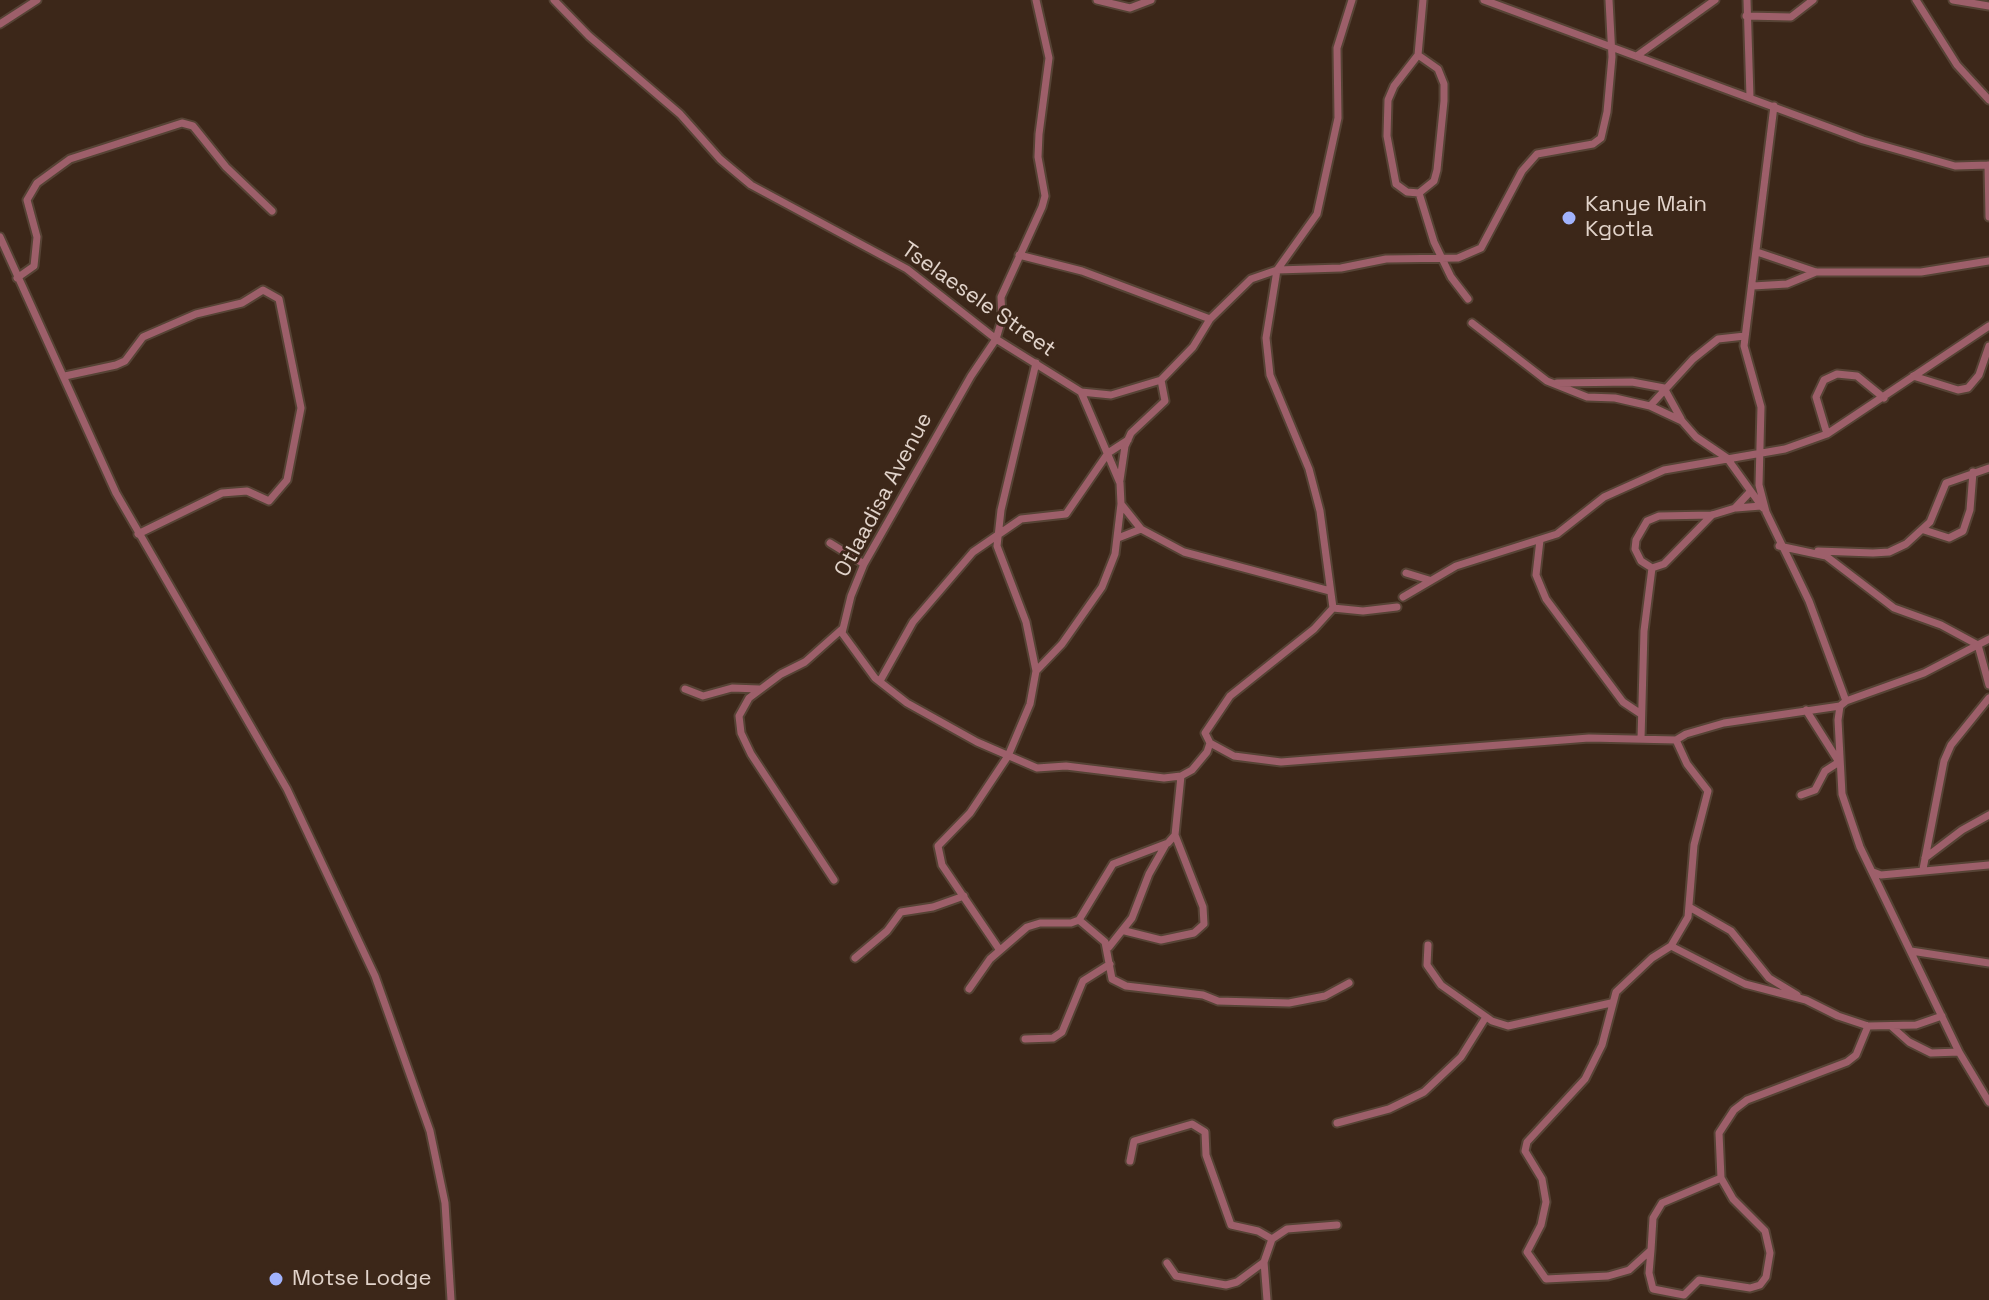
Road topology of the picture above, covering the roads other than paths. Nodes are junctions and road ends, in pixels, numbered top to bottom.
1 (554, 0) edge
2 (1036, 0) edge
3 (1097, 0) edge
4 (1151, 0) edge
5 (1352, 0) edge
6 (1423, 0) edge
7 (1484, 0) edge
8 (1609, 0) edge
9 (1715, 0) edge
10 (1747, 0) edge
11 (1813, 0) edge
12 (1916, 0) edge
13 (1953, 0) edge
14 (34, 1) edge
15 (1989, 6) edge
16 (1746, 16) junction
17 (0, 24) edge
18 (1612, 47) junction
19 (1418, 55) junction
20 (1638, 55) junction
21 (1750, 97) junction
22 (1989, 100) edge
23 (1774, 106) junction
24 (1989, 165) edge
25 (1419, 193) junction
26 (272, 211) dead end
27 (1989, 217) edge
28 (0, 237) edge
29 (1757, 252) junction
30 (1019, 255) junction
31 (1441, 256) junction
32 (1989, 261) edge
33 (1277, 270) junction
34 (1816, 272) junction
35 (17, 278) junction
36 (1753, 286) junction
37 (1468, 299) dead end
38 (1210, 319) junction
39 (1472, 323) dead end
40 (1989, 326) edge
41 (1745, 336) junction
42 (996, 339) junction
43 (1989, 346) edge
44 (1036, 363) junction
45 (65, 376) junction
46 (1913, 376) junction
47 (1161, 380) junction
48 (1615, 383) junction
49 (1552, 384) junction
50 (1664, 388) junction
51 (1081, 392) junction
52 (1615, 398) junction
53 (1884, 398) junction
54 (1650, 406) junction
55 (1682, 421) junction
56 (1827, 434) junction
57 (1128, 440) junction
58 (1108, 453) junction
59 (1759, 454) junction
60 (1727, 458) junction
61 (1989, 468) edge
62 (1973, 472) junction
63 (1120, 483) junction
64 (1750, 492) junction
65 (1121, 504) junction
66 (1735, 508) junction
67 (1764, 509) junction
68 (1712, 515) junction
69 (1141, 529) junction
70 (1924, 530) junction
71 (138, 534) junction
72 (997, 535) junction
73 (1118, 538) junction
74 (1540, 540) junction
75 (830, 543) dead end
76 (1779, 546) junction
77 (1812, 551) junction
78 (864, 564) junction
79 (1652, 568) junction
80 (1406, 573) dead end
81 (1429, 580) junction
82 (1330, 591) junction
83 (1403, 597) dead end
84 (1397, 607) dead end
85 (1333, 608) junction
86 (841, 630) junction
87 (1989, 639) edge
88 (1978, 645) junction
89 (1036, 671) junction
90 (880, 681) junction
91 (1989, 685) edge
92 (685, 689) dead end
93 (761, 689) junction
94 (1989, 698) edge
95 (1843, 703) junction
96 (1806, 710) junction
97 (1641, 714) junction
98 (1641, 739) junction
99 (1676, 740) junction
100 (1210, 743) junction
101 (1008, 756) junction
102 (1839, 762) junction
103 (1181, 776) junction
104 (1801, 795) dead end
105 (1989, 815) edge
106 (1175, 835) junction
107 (1168, 843) junction
108 (1925, 858) junction
109 (1989, 865) edge
110 (1923, 869) junction
111 (1873, 872) junction
112 (834, 880) dead end
113 (964, 896) junction
114 (1691, 908) junction
115 (1079, 920) junction
116 (1125, 931) junction
117 (1428, 945) dead end
118 (1671, 946) junction
119 (1109, 947) junction
120 (999, 949) junction
121 (1911, 951) junction
122 (855, 958) dead end
123 (1989, 963) edge
124 (1110, 964) junction
125 (1349, 983) dead end
126 (969, 989) dead end
127 (1806, 1000) junction
128 (1611, 1003) junction
129 (1942, 1016) junction
130 (1486, 1017) junction
131 (1890, 1025) junction
132 (1868, 1026) junction
133 (1025, 1039) dead end
134 (1959, 1052) junction
135 (1989, 1102) edge
136 (1337, 1123) dead end
137 (1130, 1161) dead end
138 (1721, 1178) junction
139 (1337, 1225) dead end
140 (1272, 1239) junction
141 (1651, 1250) junction
142 (1264, 1262) junction
143 (1167, 1263) dead end
144 (451, 1300) edge
145 (1267, 1300) edge

1 - 42 street, Tselaesele Street
2 - 30 street, Otlaadisa Avenue
3 - 4 street
5 - 33 street
6 - 19 street
7 - 18 street
8 - 18 street
9 - 20 street
10 - 16 street
11 - 16 street
12 - 22 street
13 - 15 street
14 - 17 street
16 - 21 street
18 - 20 street
18 - 31 street
19 - 25 street
19 - 25 street
20 - 21 street
21 - 23 street
23 - 24 street
23 - 29 street
24 - 27 street
25 - 31 street
26 - 35 street
28 - 35 street
29 - 34 street
29 - 36 street
30 - 38 street
30 - 42 street, Otlaadisa Avenue
31 - 33 street
31 - 37 street
32 - 34 street
33 - 38 street
33 - 82 street
34 - 36 street
35 - 45 street
36 - 41 street
38 - 47 street
39 - 49 street
40 - 46 street
41 - 50 street
41 - 59 street
42 - 44 street, Tselaesele Street
42 - 78 street, Otlaadisa Avenue
43 - 46 street
44 - 51 street, Tselaesele Street
44 - 72 street
45 - 71 street
45 - 71 street
46 - 53 street
47 - 51 street
47 - 57 street
48 - 49 street
48 - 50 street
48 - 52 street
49 - 52 street
50 - 54 street
50 - 55 street
51 - 58 street
52 - 54 street
53 - 56 street
53 - 56 street
54 - 55 street
55 - 60 street
56 - 59 street
57 - 58 street
57 - 63 street
58 - 63 street
58 - 72 street
59 - 60 street
59 - 67 street
60 - 64 street
60 - 74 street
61 - 62 street
62 - 70 street
62 - 70 street
63 - 65 street
64 - 66 street
64 - 67 street
65 - 69 street
65 - 73 street
66 - 67 street
66 - 68 street
67 - 76 street
68 - 79 street
68 - 79 street
69 - 73 street
69 - 82 street
70 - 77 street
71 - 144 street
72 - 89 street
72 - 90 street
73 - 89 street
74 - 81 street
74 - 97 street
75 - 78 street
76 - 77 street
76 - 95 street
77 - 88 street
78 - 86 street, Otlaadisa Avenue
79 - 97 street
80 - 81 street
81 - 83 street
82 - 85 street
84 - 85 street
85 - 100 street
86 - 90 street
86 - 93 street
87 - 88 street
88 - 91 street
88 - 95 street
89 - 101 street
90 - 101 street
92 - 93 street
93 - 112 street
94 - 108 street
95 - 96 street
95 - 102 street
96 - 99 street
96 - 102 street
97 - 98 street
98 - 99 street
98 - 100 street
99 - 114 street
100 - 103 street
101 - 103 street
101 - 113 street
102 - 104 street
102 - 111 street
103 - 106 street
105 - 108 street
106 - 107 street
106 - 116 street
107 - 115 street
107 - 116 street
108 - 110 street
109 - 110 street
110 - 111 street
111 - 121 street
113 - 120 street
113 - 122 street
114 - 118 street
114 - 127 street
115 - 119 street
115 - 120 street
116 - 119 street
117 - 130 street
118 - 127 street
118 - 128 street
119 - 124 street
120 - 126 street
121 - 123 street
121 - 129 street
124 - 125 street
124 - 133 street
127 - 132 street
128 - 130 street
128 - 141 street
129 - 131 street
129 - 134 street
130 - 136 street
131 - 132 street
131 - 134 street
132 - 138 street
134 - 135 street
137 - 140 street
138 - 141 street
138 - 141 street
139 - 140 street
140 - 142 street
142 - 143 street
142 - 145 street

